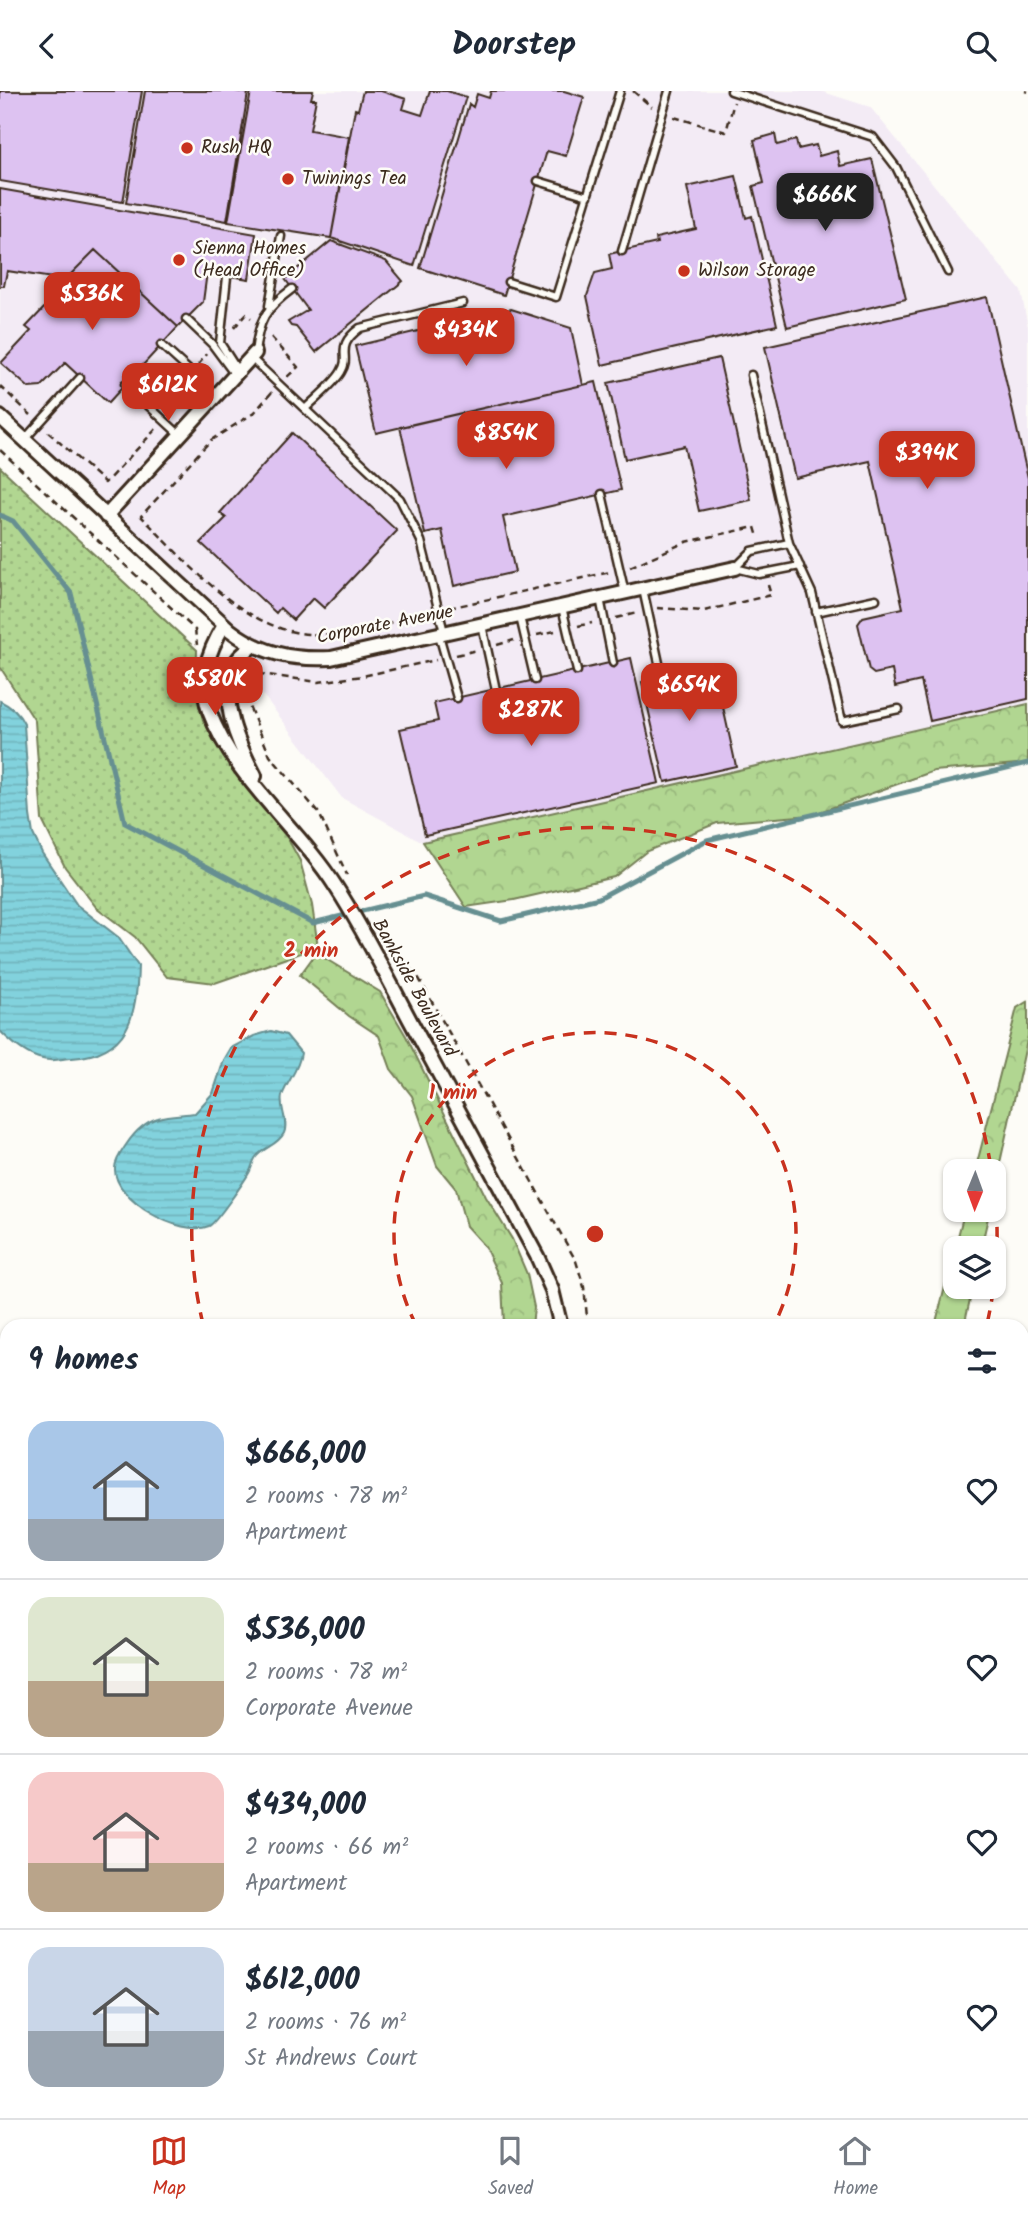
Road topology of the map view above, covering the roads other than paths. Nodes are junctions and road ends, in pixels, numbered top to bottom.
1 (620, 91) edge
2 (668, 91) edge
3 (734, 93) edge
4 (538, 181) dead end
5 (588, 196) junction
6 (281, 236) dead end
7 (622, 251) dead end
8 (948, 272) dead end
9 (227, 277) dead end
10 (508, 282) dead end
11 (292, 289) dead end
12 (463, 303) dead end
13 (270, 306) junction
14 (186, 319) dead end
15 (161, 345) dead end
16 (252, 355) junction
17 (237, 373) junction
18 (751, 375) dead end
19 (80, 378) dead end
20 (125, 384) dead end
21 (216, 395) junction
22 (305, 409) junction
23 (0, 417) edge
24 (180, 435) junction
25 (24, 440) junction
26 (602, 494) dead end
27 (106, 516) junction
28 (789, 543) junction
29 (800, 566) junction
30 (736, 568) junction
31 (643, 589) junction
32 (625, 593) junction
33 (600, 599) junction
34 (876, 599) dead end
35 (562, 607) junction
36 (816, 612) junction
37 (520, 617) junction
38 (224, 625) junction
39 (482, 625) junction
40 (442, 634) junction
41 (252, 646) junction
42 (613, 663) dead end
43 (576, 671) dead end
44 (662, 677) dead end
45 (535, 680) dead end
46 (496, 689) dead end
47 (457, 698) dead end
48 (899, 709) dead end
49 (264, 795) junction
50 (559, 1319) edge

1 - 5 lane
2 - 7 lane
3 - 8 lane
4 - 5 lane
5 - 10 lane
6 - 13 lane
9 - 17 lane
11 - 13 lane
12 - 22 lane
13 - 16 lane
14 - 17 lane
15 - 21 lane
16 - 17 street
16 - 22 lane
17 - 21 street
18 - 28 lane
19 - 25 lane
20 - 24 lane
21 - 24 street
22 - 40 lane
23 - 25 street, Corporate Avenue
24 - 27 street
25 - 27 street, Corporate Avenue
26 - 32 lane
27 - 38 street, Corporate Avenue
28 - 29 lane
28 - 30 lane
29 - 30 lane
29 - 36 lane
30 - 31 street, Corporate Avenue
31 - 32 street, Corporate Avenue
31 - 44 lane
32 - 33 street, Corporate Avenue
33 - 35 street, Corporate Avenue
33 - 42 lane
34 - 36 lane
35 - 37 street, Corporate Avenue
35 - 43 lane
36 - 48 lane
37 - 39 street, Corporate Avenue
37 - 45 lane
38 - 41 street, Corporate Avenue
38 - 49 street, Bankside Boulevard
39 - 40 street, Corporate Avenue
39 - 46 lane
40 - 41 street, Corporate Avenue
40 - 47 lane
41 - 49 street, Bankside Boulevard
49 - 50 street, Bankside Boulevard

